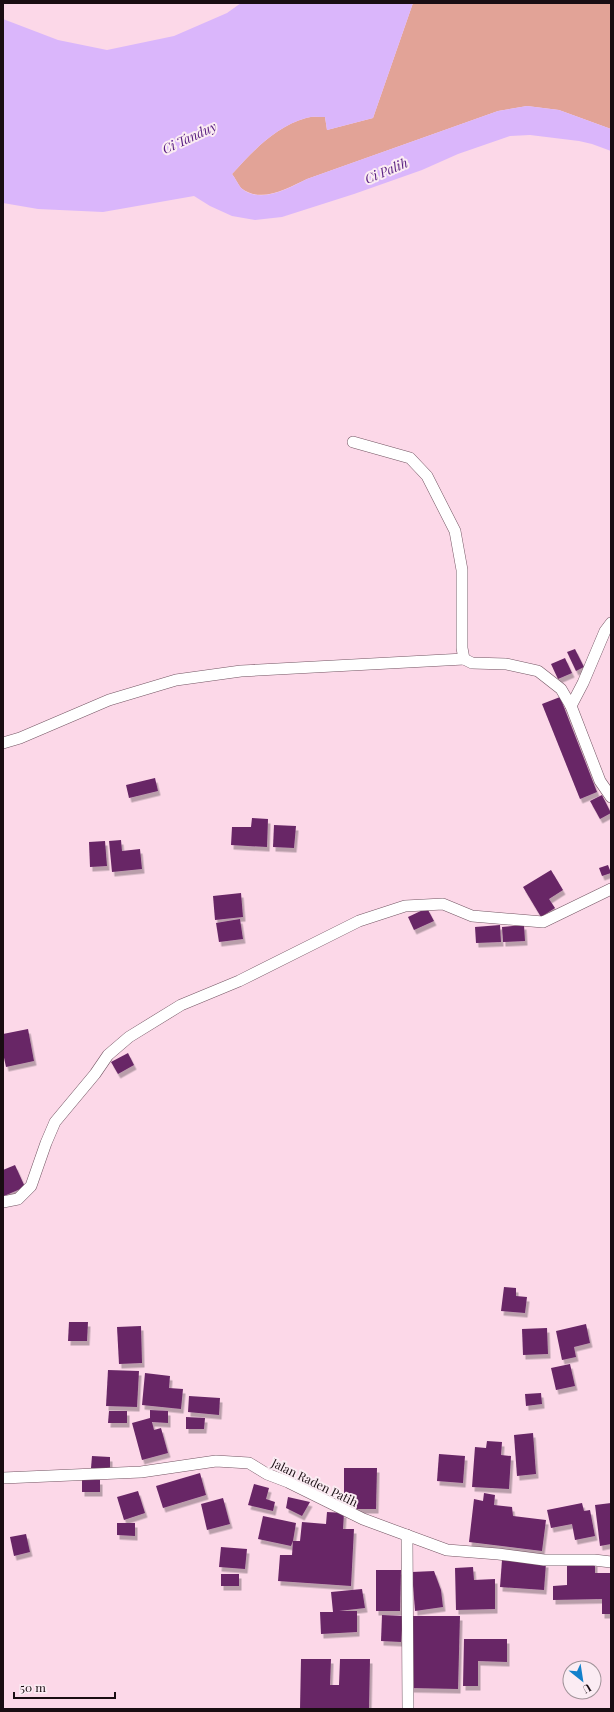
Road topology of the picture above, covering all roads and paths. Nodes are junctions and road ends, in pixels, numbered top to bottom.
1 (353, 442) dead end
2 (611, 623) edge
3 (464, 659) junction
4 (571, 706) junction
5 (3, 743) edge
6 (611, 797) edge
7 (611, 889) edge
8 (3, 1202) edge
9 (3, 1478) edge
10 (407, 1536) junction
11 (611, 1562) edge
12 (408, 1709) edge

1 - 3 street
2 - 4 street
3 - 4 street
3 - 5 street
4 - 6 street
7 - 8 street
9 - 10 street, Jalan Raden Patih
10 - 11 street, Jalan Raden Patih
10 - 12 street

